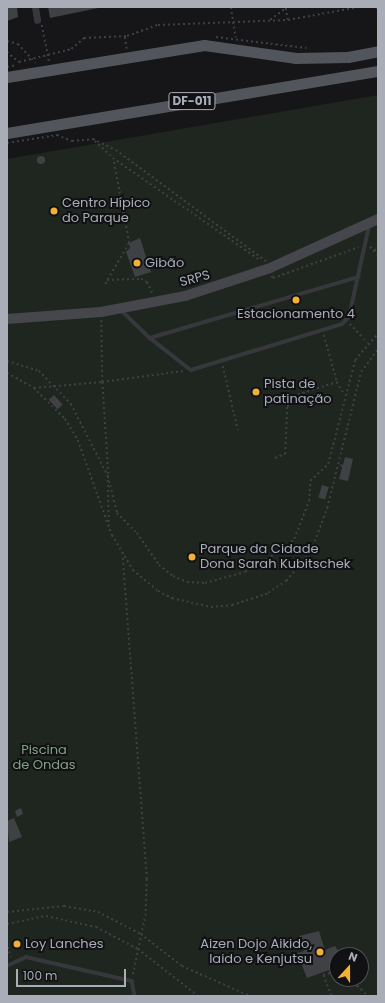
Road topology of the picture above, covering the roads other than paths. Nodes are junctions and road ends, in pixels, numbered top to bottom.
1 (35, 7) edge
2 (39, 19) road end
3 (378, 51) edge
4 (378, 71) edge
5 (7, 77) edge
6 (7, 133) edge
7 (374, 221) edge
8 (358, 277) junction
9 (120, 309) junction
10 (7, 319) edge
11 (150, 338) junction
12 (7, 966) edge
13 (135, 996) edge

1 - 2 street
3 - 5 main road
4 - 6 main road, DF-011
7 - 8 lane
7 - 9 main road, SRPS
8 - 11 lane
8 - 11 lane
9 - 10 main road, SRPS
9 - 11 lane
12 - 13 lane

